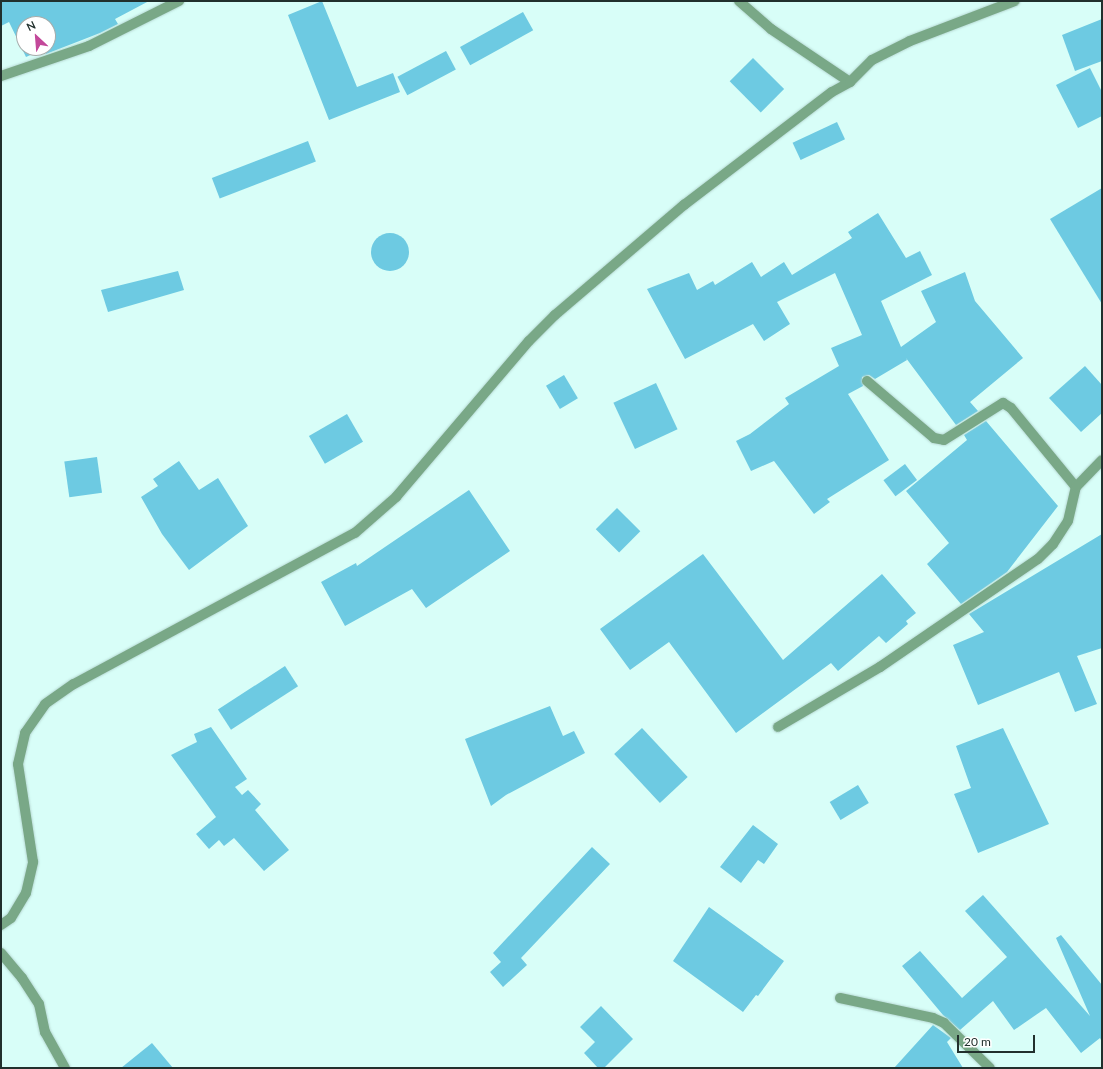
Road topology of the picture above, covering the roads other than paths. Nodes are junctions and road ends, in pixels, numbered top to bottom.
1 (179, 1) edge
2 (739, 1) edge
3 (1015, 1) edge
4 (1, 76) edge
5 (850, 82) junction
6 (867, 381) dead end
7 (1102, 460) edge
8 (1076, 487) junction
9 (778, 727) dead end
10 (1, 925) edge
11 (1, 953) edge
12 (840, 998) dead end
13 (66, 1068) edge
14 (990, 1068) edge

1 - 4 street
2 - 5 street
3 - 5 street
5 - 10 street
6 - 8 street
7 - 8 street
8 - 9 street
11 - 13 street
12 - 14 street

